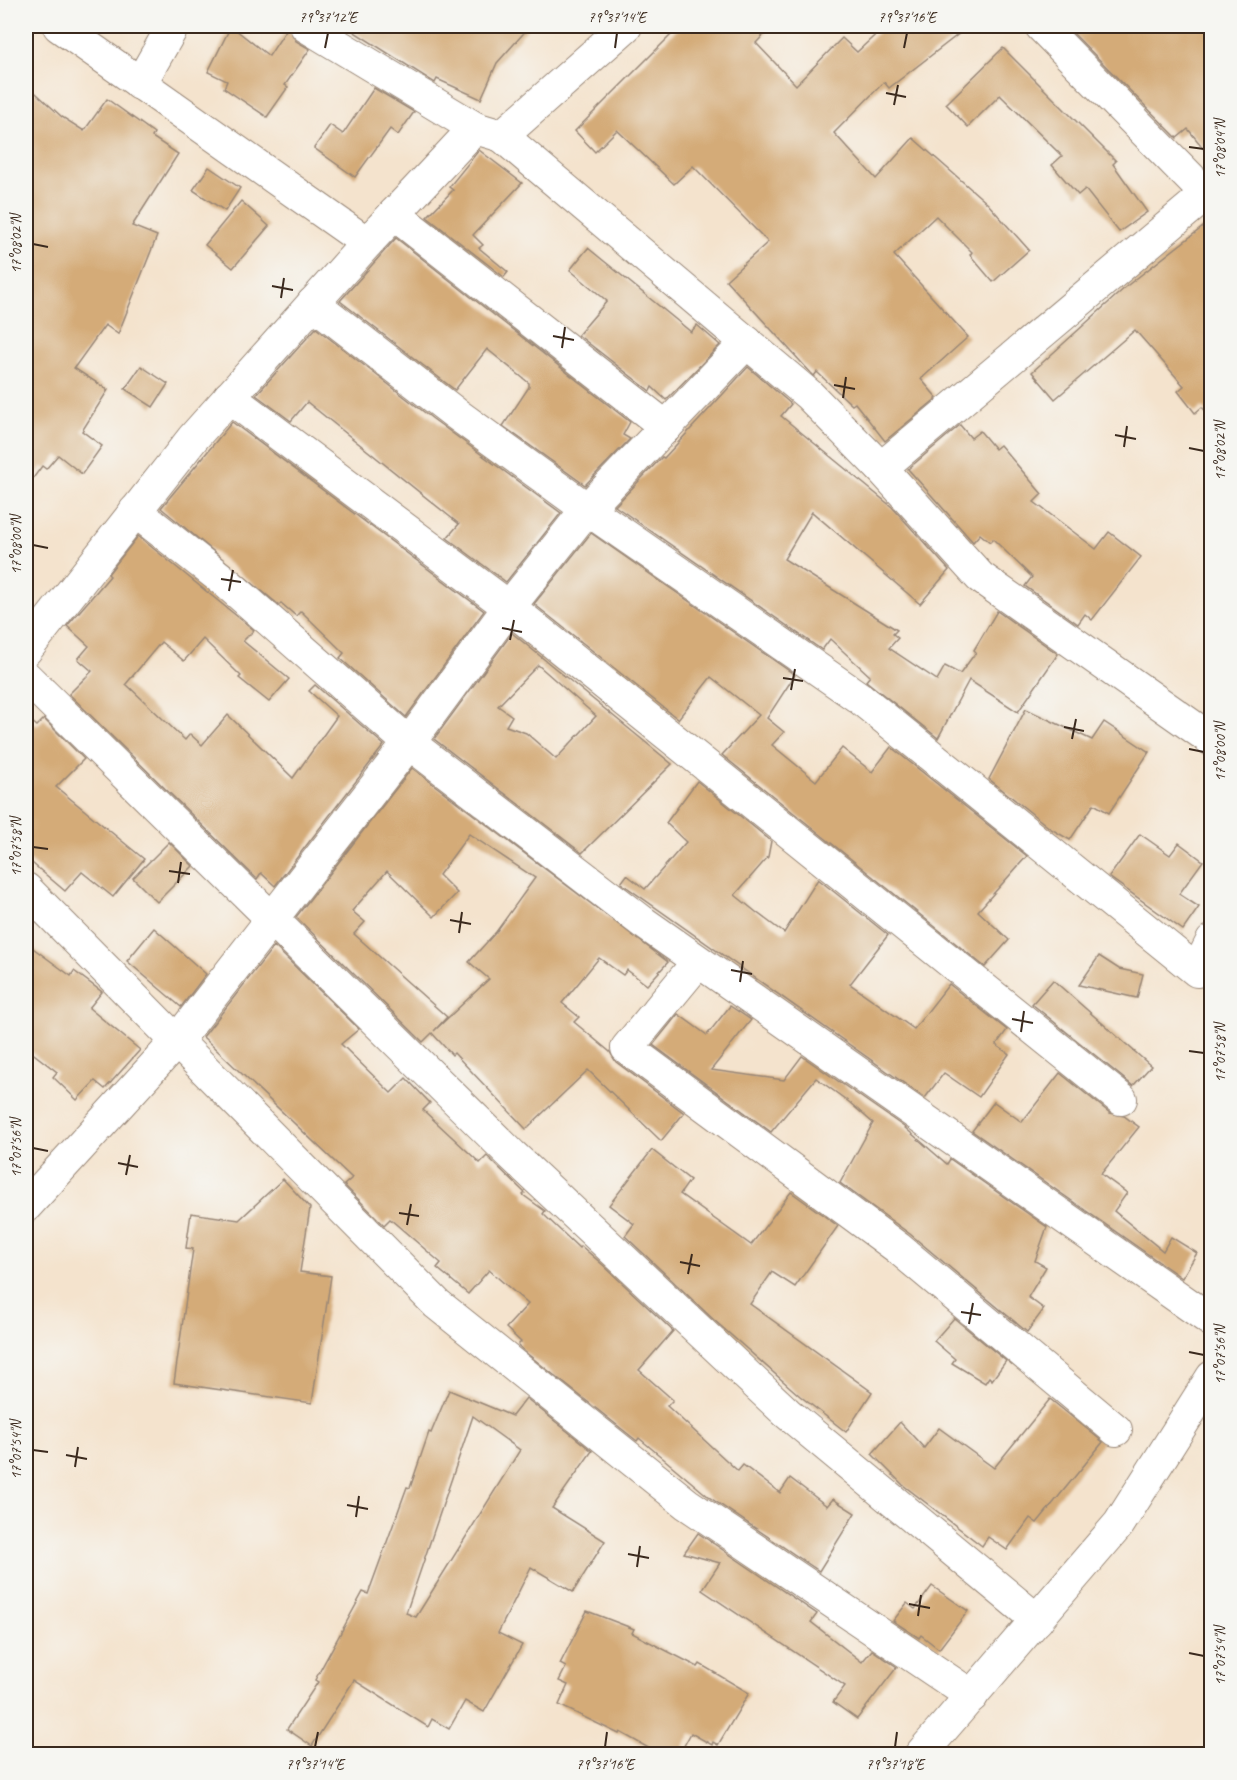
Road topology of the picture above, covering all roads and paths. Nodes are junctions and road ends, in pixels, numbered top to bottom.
1 (59, 26) edge
2 (173, 26) edge
3 (306, 26) edge
4 (626, 26) edge
5 (1041, 26) edge
6 (140, 84) junction
7 (488, 132) junction
8 (1210, 197) edge
9 (394, 214) junction
10 (367, 243) junction
11 (313, 303) junction
12 (747, 342) junction
13 (229, 397) junction
14 (666, 427) junction
15 (881, 468) junction
16 (587, 509) junction
17 (135, 511) junction
18 (509, 607) junction
19 (26, 650) edge
20 (26, 677) edge
21 (1212, 740) edge
22 (409, 743) junction
23 (26, 889) edge
24 (273, 919) junction
25 (1212, 941) edge
26 (698, 962) junction
27 (176, 1042) junction
28 (1121, 1099) dead end
29 (26, 1206) edge
30 (1212, 1321) edge
31 (1212, 1377) edge
32 (1116, 1430) dead end
33 (1037, 1620) junction
34 (972, 1696) junction
35 (921, 1755) edge

1 - 6 street
2 - 6 street
3 - 7 street
4 - 7 street
5 - 8 street
6 - 10 street
7 - 9 street
7 - 12 street
8 - 15 street
9 - 10 street
9 - 14 street
10 - 11 street
11 - 13 street
11 - 16 street
12 - 14 street
12 - 15 street
13 - 17 street
13 - 18 street
14 - 16 street
15 - 21 street
16 - 18 street
16 - 25 street
17 - 19 street
17 - 22 street
18 - 22 street
18 - 28 street
20 - 24 street
22 - 24 street
22 - 26 street
23 - 27 street
24 - 27 street
24 - 33 street
26 - 30 street
26 - 32 street
27 - 29 street
27 - 34 street
31 - 33 street
33 - 34 street
34 - 35 street

